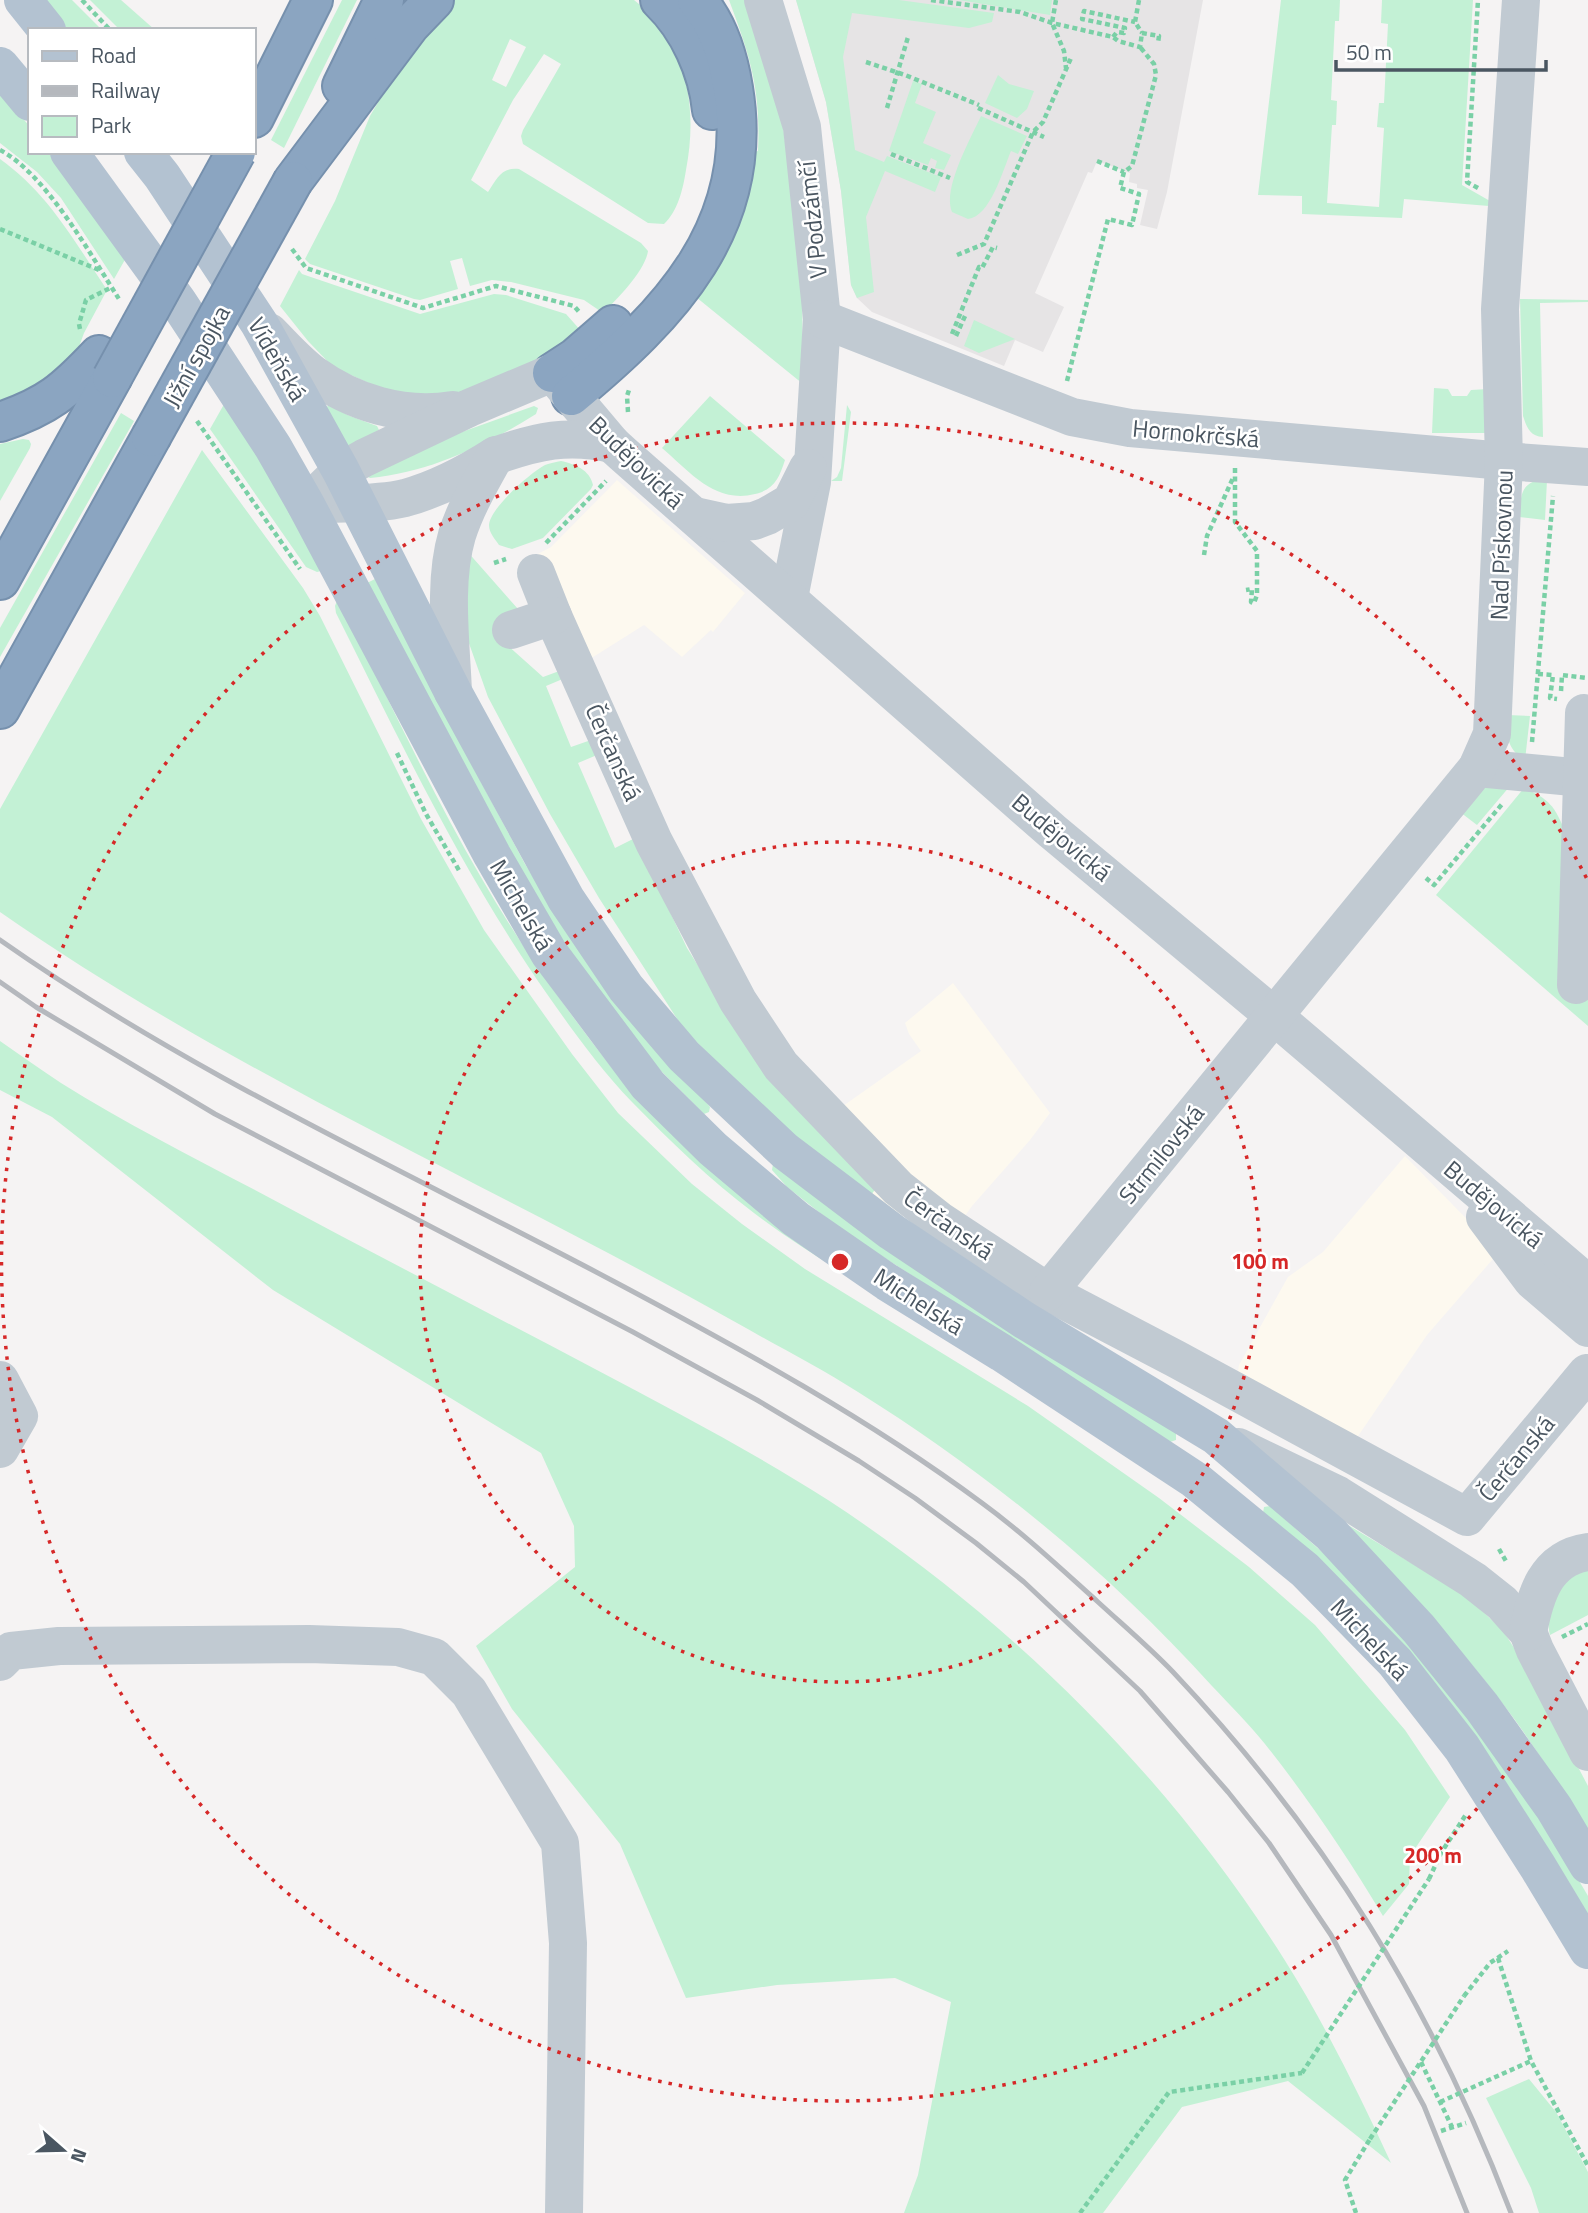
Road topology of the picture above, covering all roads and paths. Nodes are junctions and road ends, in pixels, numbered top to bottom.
1 (23, 0) edge
2 (82, 0) edge
3 (313, 0) edge
4 (384, 0) edge
5 (434, 0) edge
6 (660, 0) edge
7 (697, 0) edge
8 (764, 0) edge
9 (931, 0) edge
10 (1056, 0) edge
11 (1139, 0) edge
12 (1478, 0) edge
13 (1521, 0) edge
14 (1135, 22) junction
15 (1052, 23) junction
16 (45, 28) edge
17 (108, 28) edge
18 (1142, 33) junction
19 (908, 37) dead end
20 (1113, 37) junction
21 (1158, 43) dead end
22 (1140, 47) junction
23 (1071, 58) dead end
24 (866, 62) dead end
25 (0, 66) edge
26 (1066, 68) junction
27 (898, 72) junction
28 (28, 100) edge
29 (887, 108) dead end
30 (256, 114) edge
31 (1032, 132) junction
32 (1044, 136) dead end
33 (70, 154) edge
34 (145, 154) edge
35 (235, 154) edge
36 (891, 154) dead end
37 (1097, 161) dead end
38 (1124, 172) junction
39 (950, 177) dead end
40 (293, 181) junction
41 (1508, 204) junction
42 (0, 229) edge
43 (984, 244) junction
44 (290, 247) dead end
45 (957, 255) dead end
46 (100, 270) dead end
47 (111, 288) dead end
48 (582, 316) dead end
49 (965, 316) dead end
50 (822, 319) junction
51 (259, 323) junction
52 (952, 335) junction
53 (949, 343) dead end
54 (96, 357) junction
55 (631, 383) dead end
56 (1067, 383) dead end
57 (562, 384) junction
58 (469, 408) junction
59 (0, 422) edge
60 (613, 444) junction
61 (815, 446) junction
62 (495, 456) junction
63 (280, 460) joint
64 (1504, 461) junction
65 (1236, 463) dead end
66 (1572, 465) edge
67 (1234, 474) junction
68 (349, 487) junction
69 (306, 505) junction
70 (695, 516) junction
71 (1204, 555) dead end
72 (529, 559) junction
73 (494, 563) dead end
74 (0, 580) edge
75 (1246, 590) dead end
76 (789, 598) junction
77 (553, 616) junction
78 (511, 630) dead end
79 (1538, 674) junction
80 (453, 692) junction
81 (1586, 696) edge
82 (0, 709) edge
83 (1477, 768) junction
84 (1529, 773) junction
85 (1583, 778) junction
86 (1418, 872) dead end
87 (1576, 985) dead end
88 (1274, 1016) junction
89 (1443, 1162) junction
90 (1588, 1284) edge
91 (1048, 1292) junction
92 (1588, 1328) edge
93 (1587, 1373) edge
94 (0, 1380) edge
95 (1216, 1436) junction
96 (0, 1449) edge
97 (1588, 1552) edge
98 (1528, 1632) junction
99 (0, 1662) edge
100 (1588, 1752) edge
101 (1472, 1806) dead end
102 (1588, 1865) edge
103 (1508, 1951) dead end
104 (1588, 1951) edge
105 (1498, 1958) junction
106 (1531, 2061) junction
107 (1421, 2062) junction
108 (1440, 2102) junction
109 (1466, 2123) dead end
110 (1452, 2127) junction
111 (1441, 2132) dead end
112 (1588, 2165) edge
113 (564, 2213) edge
114 (1080, 2213) edge
115 (1356, 2213) edge

1 - 16 main road
2 - 17 path
3 - 30 highway
4 - 40 highway, Jižní spojka
5 - 40 highway
6 - 57 highway
7 - 57 highway
8 - 50 street, V Podzámčí
9 - 15 path
10 - 15 path
11 - 14 path
12 - 41 path
13 - 41 street, Nad Pískovnou
14 - 18 path
14 - 20 path
15 - 20 path
15 - 26 path
18 - 21 path
18 - 22 path
19 - 27 path
20 - 22 path
22 - 38 path
23 - 26 path
24 - 27 path
25 - 28 main road
26 - 31 path
27 - 29 path
27 - 31 path
31 - 32 path
31 - 43 path
33 - 63 main road, Vídeňská
34 - 51 main road, Vídeňská
35 - 54 highway, bridge
36 - 39 path
37 - 38 path
38 - 56 path
40 - 82 highway, Jižní spojka, bridge
41 - 64 street, Nad Pískovnou
42 - 46 path
43 - 45 path
43 - 52 path
44 - 48 path
47 - 54 path
49 - 52 path
50 - 61 street, V Podzámčí
50 - 64 street, Hornokrčská
51 - 58 street
51 - 68 main road, Vídeňská
52 - 53 path
54 - 59 highway
54 - 74 highway
55 - 60 path
57 - 58 street
57 - 60 street, Budějovická
57 - 62 street
58 - 68 street
60 - 62 street
60 - 70 street, Budějovická
60 - 72 path
61 - 70 street, V Podzámčí
61 - 76 street, V Podzámčí
62 - 68 street
62 - 80 street
63 - 69 main road, Michelská
64 - 66 street, Hornokrčská
64 - 83 street, Nad Pískovnou
65 - 67 path
66 - 79 path
67 - 71 path
67 - 75 path
68 - 69 street
68 - 80 main road, Michelská
69 - 104 main road, Michelská
70 - 76 street, Budějovická
72 - 73 path
72 - 77 street, Čerčanská
76 - 88 street, Budějovická
77 - 78 street
77 - 91 street, Čerčanská
79 - 81 path
79 - 84 path
80 - 95 main road, Michelská
81 - 85 street
83 - 84 street
83 - 88 street, Nad Pískovnou
84 - 85 street
84 - 86 path
85 - 87 street
88 - 89 street, Budějovická
88 - 91 street, Strmilovská
89 - 90 street, Budějovická
89 - 92 street
91 - 93 street, Čerčanská
94 - 96 street
95 - 98 street
95 - 102 main road, Michelská
97 - 98 street
98 - 100 street
99 - 113 street
101 - 114 path, bridge
103 - 105 path
105 - 106 path
105 - 107 path, bridge
106 - 108 path, bridge
106 - 112 path
107 - 108 path
107 - 115 path, bridge
108 - 110 path
109 - 110 path
110 - 111 path

